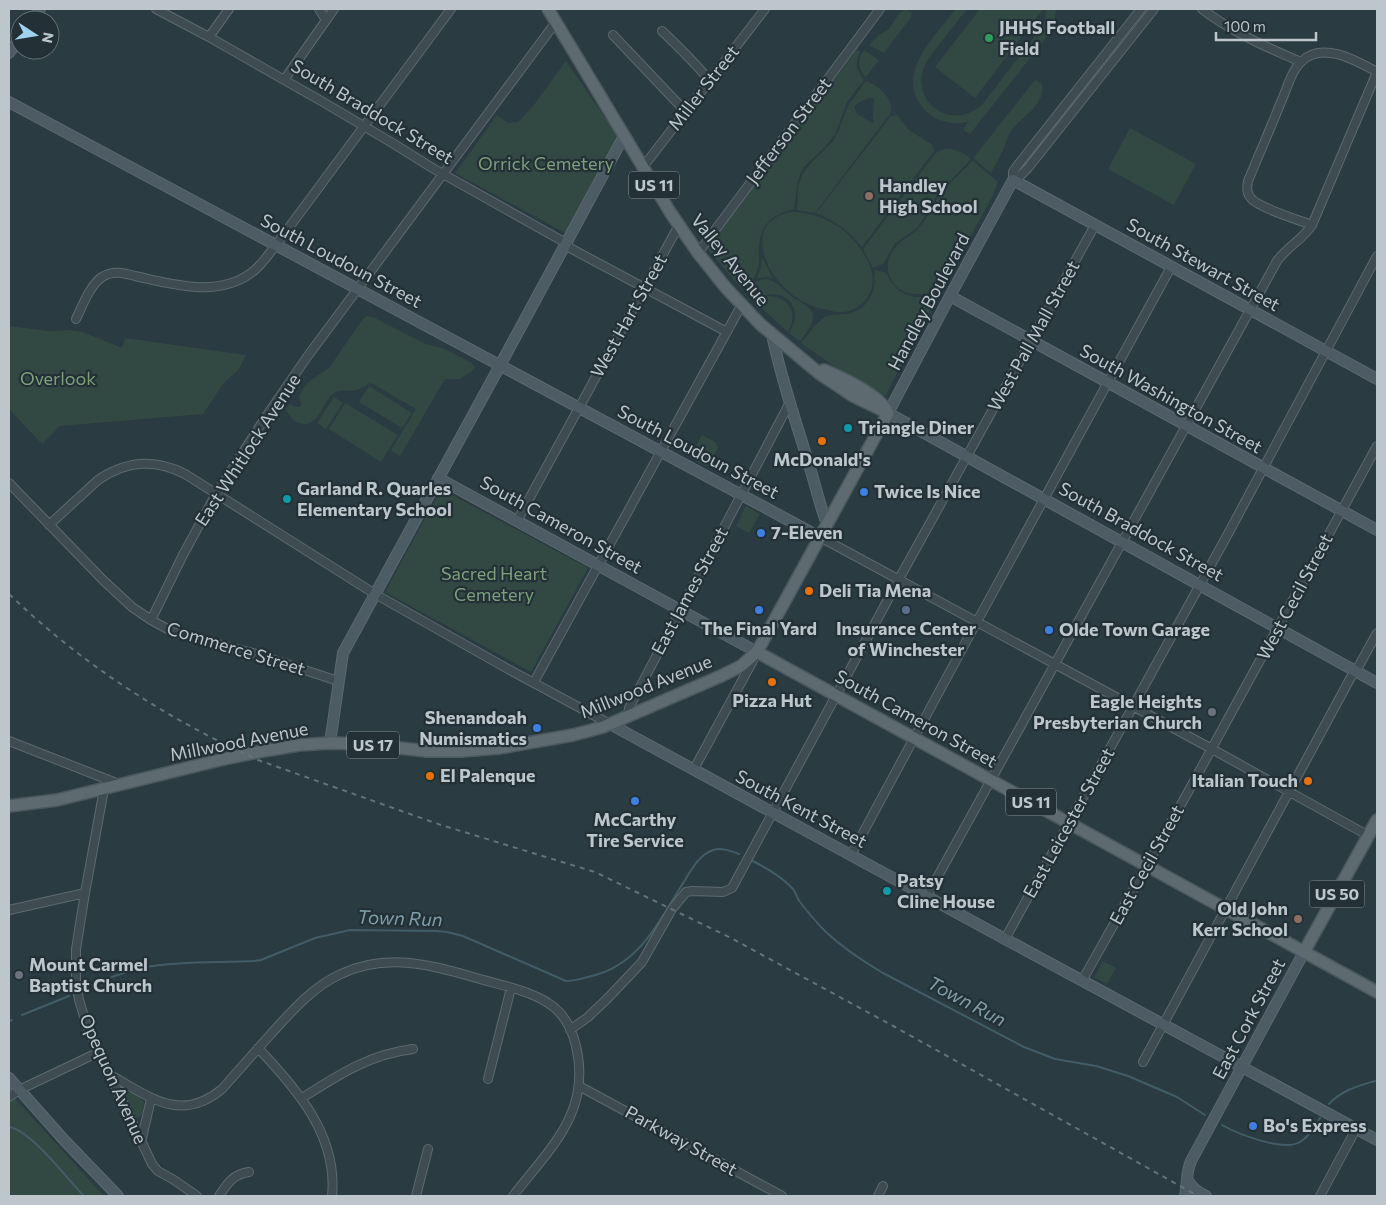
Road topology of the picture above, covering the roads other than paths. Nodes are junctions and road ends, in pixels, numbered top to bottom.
1 (156, 9) edge
2 (229, 9) edge
3 (319, 9) edge
4 (334, 9) edge
5 (450, 9) edge
6 (548, 9) edge
7 (765, 9) edge
8 (880, 9) edge
9 (1140, 9) edge
10 (1154, 9) edge
11 (1202, 9) edge
12 (326, 20) junction
13 (556, 22) junction
14 (662, 32) dead end
15 (613, 34) dead end
16 (210, 37) junction
17 (1106, 51) junction
18 (1115, 57) junction
19 (1301, 62) junction
20 (1377, 72) edge
21 (284, 80) junction
22 (710, 81) junction
23 (10, 105) edge
24 (1060, 110) junction
25 (686, 112) junction
26 (1068, 116) junction
27 (363, 126) junction
28 (624, 136) junction
29 (643, 167) junction
30 (444, 175) junction
31 (1013, 180) junction
32 (679, 225) junction
33 (1095, 225) junction
34 (1312, 226) junction
35 (566, 243) junction
36 (276, 245) junction
37 (698, 253) junction
38 (1377, 256) edge
39 (1171, 267) junction
40 (645, 288) junction
41 (359, 289) junction
42 (950, 296) junction
43 (741, 306) junction
44 (1250, 310) junction
45 (76, 319) dead end
46 (727, 332) junction
47 (772, 334) junction
48 (1031, 340) junction
49 (1326, 352) junction
50 (500, 365) junction
51 (1377, 379) edge
52 (1108, 383) junction
53 (789, 404) junction
54 (579, 407) junction
55 (888, 413) junction
56 (1186, 425) junction
57 (1377, 446) edge
58 (661, 451) junction
59 (967, 456) junction
60 (1263, 468) junction
61 (438, 478) junction
62 (9, 483) edge
63 (216, 494) junction
64 (741, 494) junction
65 (1044, 499) junction
66 (1341, 511) junction
67 (517, 521) junction
68 (827, 524) junction
69 (49, 525) junction
70 (1377, 530) edge
71 (820, 537) junction
72 (1122, 542) junction
73 (598, 565) junction
74 (899, 579) junction
75 (1200, 585) junction
76 (375, 594) junction
77 (680, 610) junction
78 (151, 620) junction
79 (977, 622) junction
80 (1279, 628) junction
81 (1377, 634) edge
82 (758, 652) junction
83 (1054, 664) junction
84 (1356, 671) junction
85 (338, 681) junction
86 (534, 682) junction
87 (1377, 682) edge
88 (836, 695) junction
89 (1133, 706) junction
90 (628, 715) junction
91 (610, 724) junction
92 (914, 738) junction
93 (9, 741) edge
94 (330, 743) junction
95 (1212, 749) junction
96 (694, 769) junction
97 (990, 780) junction
98 (121, 784) junction
99 (104, 789) junction
100 (1289, 791) junction
101 (9, 806) edge
102 (772, 813) junction
103 (1377, 820) edge
104 (1069, 823) junction
105 (1369, 836) junction
106 (851, 855) junction
107 (1147, 866) junction
108 (85, 893) junction
109 (927, 896) junction
110 (1226, 909) junction
111 (9, 910) edge
112 (1006, 940) junction
113 (1304, 952) junction
114 (1082, 981) junction
115 (511, 988) junction
116 (1377, 992) edge
117 (1163, 1024) junction
118 (570, 1030) junction
119 (258, 1048) junction
120 (413, 1049) dead end
121 (99, 1052) junction
122 (1143, 1062) dead end
123 (1243, 1068) junction
124 (110, 1075) junction
125 (9, 1078) edge
126 (488, 1079) dead end
127 (579, 1086) junction
128 (19, 1090) junction
129 (9, 1097) edge
130 (302, 1098) junction
131 (151, 1099) junction
132 (1356, 1129) junction
133 (1377, 1140) edge
134 (141, 1142) junction
135 (428, 1149) dead end
136 (249, 1172) dead end
137 (1186, 1177) junction
138 (883, 1186) dead end
139 (118, 1196) edge
140 (197, 1196) edge
141 (219, 1196) edge
142 (332, 1196) edge
143 (416, 1196) edge
144 (513, 1196) edge
145 (782, 1196) edge
146 (878, 1196) edge
147 (1185, 1196) edge
148 (1206, 1196) edge
149 (1320, 1196) edge

1 - 16 street, South Braddock Street
2 - 16 street
3 - 12 street
4 - 12 street
5 - 27 street
6 - 13 main road, Valley Avenue / US 11
7 - 22 street, Miller Street
8 - 37 street, Jefferson Street
9 - 17 street, Handley Boulevard
10 - 18 street, Handley Boulevard
11 - 19 street
12 - 21 street
13 - 28 main road, Valley Avenue / US 11
13 - 30 street, East Whitlock Avenue
14 - 22 street
15 - 25 street
16 - 21 street, South Braddock Street
17 - 18 street
17 - 24 street, Handley Boulevard
18 - 26 street, Handley Boulevard
19 - 20 street
19 - 34 street
20 - 34 street
21 - 27 street, South Braddock Street
22 - 25 street, Miller Street
23 - 36 street, South Loudoun Street
24 - 26 street
24 - 31 street, Handley Boulevard
25 - 29 street, Miller Street
26 - 31 street, Handley Boulevard
27 - 30 street, South Braddock Street
27 - 36 street
28 - 29 main road, Valley Avenue / US 11
28 - 35 street
29 - 32 main road, Valley Avenue / US 11
30 - 35 street, South Braddock Street
30 - 41 street, East Whitlock Avenue
31 - 33 street, South Stewart Street
31 - 42 street, Handley Boulevard
32 - 37 main road, Valley Avenue / US 11
32 - 40 street, West Hart Street
33 - 39 street, South Stewart Street
33 - 48 street, West Pall Mall Street
34 - 44 street
35 - 40 street, South Braddock Street
35 - 50 street
36 - 41 street, South Loudoun Street
36 - 45 street
37 - 43 main road, Valley Avenue / US 11
38 - 49 street, East Leicester Street
39 - 44 street, South Stewart Street
39 - 52 street
40 - 46 street, South Braddock Street
40 - 54 street, West Hart Street
41 - 50 street, South Loudoun Street
41 - 63 street, East Whitlock Avenue
42 - 48 street, South Washington Street
42 - 55 street, Handley Boulevard
43 - 46 street
43 - 47 main road, Valley Avenue / US 11
44 - 49 street, South Stewart Street
44 - 56 street
46 - 58 street
47 - 53 street
47 - 55 main road, South Braddock Street / US 11
48 - 52 street, South Washington Street
48 - 59 street, West Pall Mall Street
49 - 51 street, South Stewart Street
49 - 60 street, East Leicester Street
50 - 54 street, South Loudoun Street
50 - 61 street
52 - 56 street, South Washington Street
52 - 65 street
53 - 64 street, East James Street
53 - 68 street
54 - 58 street, South Loudoun Street
54 - 67 street, West Hart Street
55 - 59 street, South Braddock Street
55 - 68 main road
56 - 60 street, South Washington Street
56 - 72 street
57 - 66 street, West Cecil Street
58 - 64 street, South Loudoun Street
58 - 73 street
59 - 65 street, South Braddock Street
59 - 74 street, West Pall Mall Street
60 - 66 street, South Washington Street
60 - 75 street, East Leicester Street
61 - 67 street, South Cameron Street
61 - 76 street
62 - 69 street, Commerce Street
63 - 69 street, South Kent Street
63 - 76 street, South Kent Street
63 - 78 street, East Whitlock Avenue
64 - 71 street, South Loudoun Street
64 - 77 street, East James Street
65 - 72 street, South Braddock Street
65 - 79 street
66 - 70 street, South Washington Street
66 - 80 street, West Cecil Street
67 - 73 street, South Cameron Street
68 - 71 main road
69 - 78 street, Commerce Street
71 - 74 street, South Loudoun Street
71 - 82 main road
72 - 75 street, South Braddock Street
72 - 83 street
73 - 77 street, South Cameron Street
73 - 86 street
74 - 79 street, South Loudoun Street
74 - 88 street, West Pall Mall Street
75 - 80 street, South Braddock Street
75 - 89 street, East Leicester Street
76 - 85 street
76 - 86 street, South Kent Street
77 - 82 street, South Cameron Street
77 - 90 street, East James Street
78 - 85 street, Commerce Street
79 - 83 street, South Loudoun Street
79 - 92 street
80 - 84 street, South Braddock Street
80 - 95 street, West Cecil Street
81 - 84 street
82 - 88 main road, South Cameron Street / US 11
82 - 90 main road, Millwood Avenue / US 17
82 - 96 street
83 - 89 street, South Loudoun Street
83 - 97 street
84 - 87 street, South Braddock Street
84 - 100 street
85 - 94 street
86 - 91 street, South Kent Street
88 - 92 main road, South Cameron Street / US 11
88 - 102 street, West Pall Mall Street
89 - 95 street, South Loudoun Street
89 - 104 street, East Leicester Street
90 - 91 main road, Millwood Avenue / US 17
91 - 94 main road, Millwood Avenue / US 17
91 - 96 street, South Kent Street
92 - 97 main road, South Cameron Street / US 11
92 - 106 street
93 - 98 street
94 - 98 main road, Millwood Avenue / US 17
95 - 100 street, South Loudoun Street
95 - 107 street, East Cecil Street
96 - 102 street, South Kent Street
97 - 104 main road, South Cameron Street / US 11
97 - 109 street
98 - 99 main road, Millwood Avenue / US 17
99 - 101 main road, Millwood Avenue / US 17
99 - 108 street, Opequon Avenue
100 - 105 street, South Loudoun Street
100 - 110 street
102 - 106 street, South Kent Street
102 - 118 street, West Pall Mall Street
103 - 105 main road, US 50
104 - 107 main road, South Cameron Street / US 11
104 - 112 street, East Leicester Street
105 - 113 main road, East Cork Street / US 50
106 - 109 street, South Kent Street
107 - 110 main road, South Cameron Street / US 11
107 - 114 street, East Cecil Street
108 - 111 street
108 - 121 street, Opequon Avenue
109 - 112 street, South Kent Street
110 - 113 main road, South Cameron Street / US 11
110 - 117 street
112 - 114 street, South Kent Street
113 - 116 main road, South Cameron Street / US 11
113 - 123 street, East Cork Street
114 - 117 street, South Kent Street
115 - 118 street
115 - 119 street
115 - 126 street
117 - 122 street
117 - 123 street, South Kent Street
118 - 127 street
119 - 130 street
119 - 131 street
120 - 130 street
121 - 124 street, Opequon Avenue
121 - 128 street
123 - 132 street, South Kent Street
123 - 137 street, East Cork Street
124 - 131 street
124 - 134 street, Opequon Avenue
125 - 128 street
127 - 144 street
127 - 145 street, Parkway Street
128 - 129 street
128 - 139 street
130 - 142 street
131 - 134 street
132 - 133 street, South Kent Street
132 - 149 street
134 - 140 street, Opequon Avenue
135 - 143 street
136 - 141 street
137 - 147 street, East Cork Street
137 - 148 street
138 - 146 street

